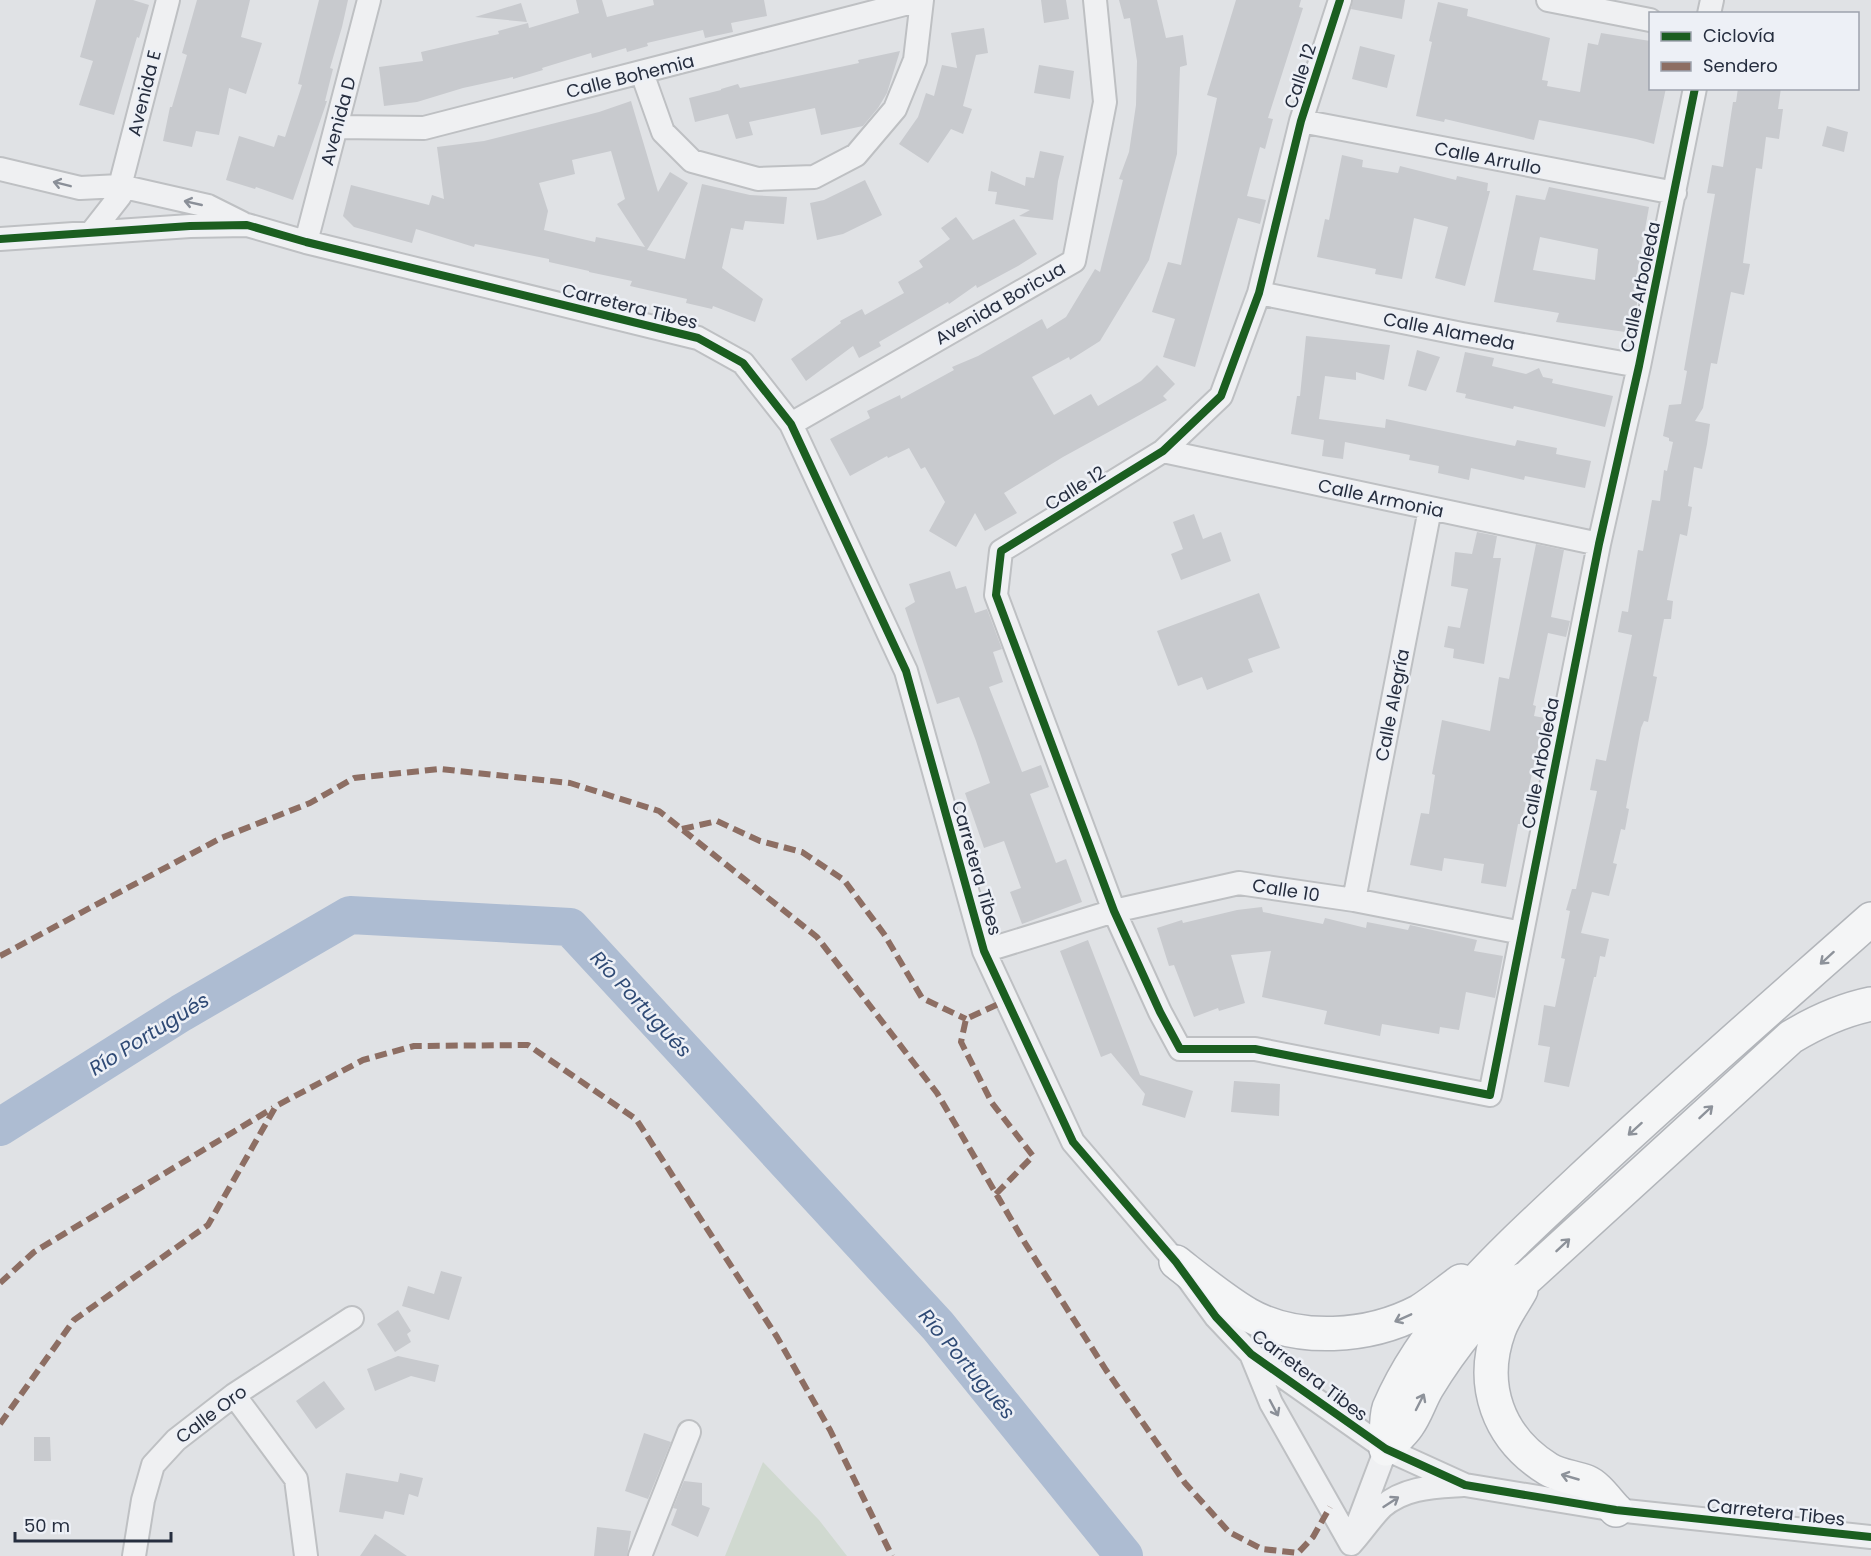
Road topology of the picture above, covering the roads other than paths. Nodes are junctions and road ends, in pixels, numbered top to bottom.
1 (168, 0) edge
2 (369, 0) edge
3 (921, 0) edge
4 (1095, 0) edge
5 (1340, 0) edge
6 (1548, 0) edge
7 (1649, 20) edge
8 (642, 73) junction
9 (1695, 90) edge
10 (1302, 121) junction
11 (336, 127) junction
12 (0, 169) edge
13 (120, 186) junction
14 (1675, 193) junction
15 (247, 225) junction
16 (91, 233) junction
17 (0, 238) edge
18 (306, 242) junction
19 (1258, 293) junction
20 (1639, 366) junction
21 (791, 424) junction
22 (1163, 452) junction
23 (1430, 509) junction
24 (1599, 544) junction
25 (1354, 900) junction
26 (1114, 911) junction
27 (1871, 919) edge
28 (1522, 933) junction
29 (984, 951) junction
30 (1871, 1004) edge
31 (1160, 1012) joint
32 (1176, 1262) junction
33 (1489, 1266) junction
34 (1527, 1278) junction
35 (351, 1318) dead end
36 (1251, 1354) junction
37 (234, 1395) junction
38 (689, 1432) dead end
39 (1386, 1449) junction
40 (1465, 1485) junction
41 (1616, 1510) junction
42 (1871, 1537) edge
43 (1352, 1550) edge
44 (134, 1556) edge
45 (306, 1556) edge
46 (640, 1556) edge

1 - 13 street, Avenida E
2 - 11 street, Avenida D
3 - 8 street, Calle Bohemia
3 - 8 street
4 - 21 street, Avenida Boricua
5 - 10 street, Calle 12
6 - 7 street
8 - 11 street, Calle Bohemia
9 - 14 street, Calle Arboleda
10 - 14 street, Calle Arrullo
10 - 19 street, Calle 12
11 - 18 street, Avenida D
13 -> 12 street
15 -> 13 street
13 - 16 street, Avenida E
14 - 20 street, Calle Arboleda
15 - 16 street, Carretera Tibes
15 - 18 street, Carretera Tibes
16 - 17 street, Carretera Tibes
18 - 21 street, Carretera Tibes
19 - 20 street, Calle Alameda
19 - 22 street, Calle 12
20 - 24 street, Calle Arboleda
21 - 29 street, Carretera Tibes
22 - 23 street, Calle Armonia
22 - 26 street, Calle 12
23 - 24 street, Calle Armonia
23 - 25 street, Calle Alegría
24 - 28 street, Calle Arboleda
25 - 26 street, Calle 10
25 - 28 street, Calle 10
26 - 29 street, Calle 10
26 - 31 street, Calle 12
27 -> 33 highway
28 - 31 street, Calle Arboleda
29 - 32 street, Carretera Tibes
34 -> 30 highway
33 -> 32 highway
32 - 36 street, Carretera Tibes
33 - 39 highway
39 -> 34 highway
41 -> 34 highway
35 - 37 street, Calle Oro
36 - 39 street, Carretera Tibes
36 -> 43 street
37 - 44 street, Calle Oro
37 - 45 street
38 - 46 street
39 - 40 street, Carretera Tibes
39 - 43 street
40 - 41 street, Carretera Tibes
43 -> 40 street
41 - 42 street, Carretera Tibes

